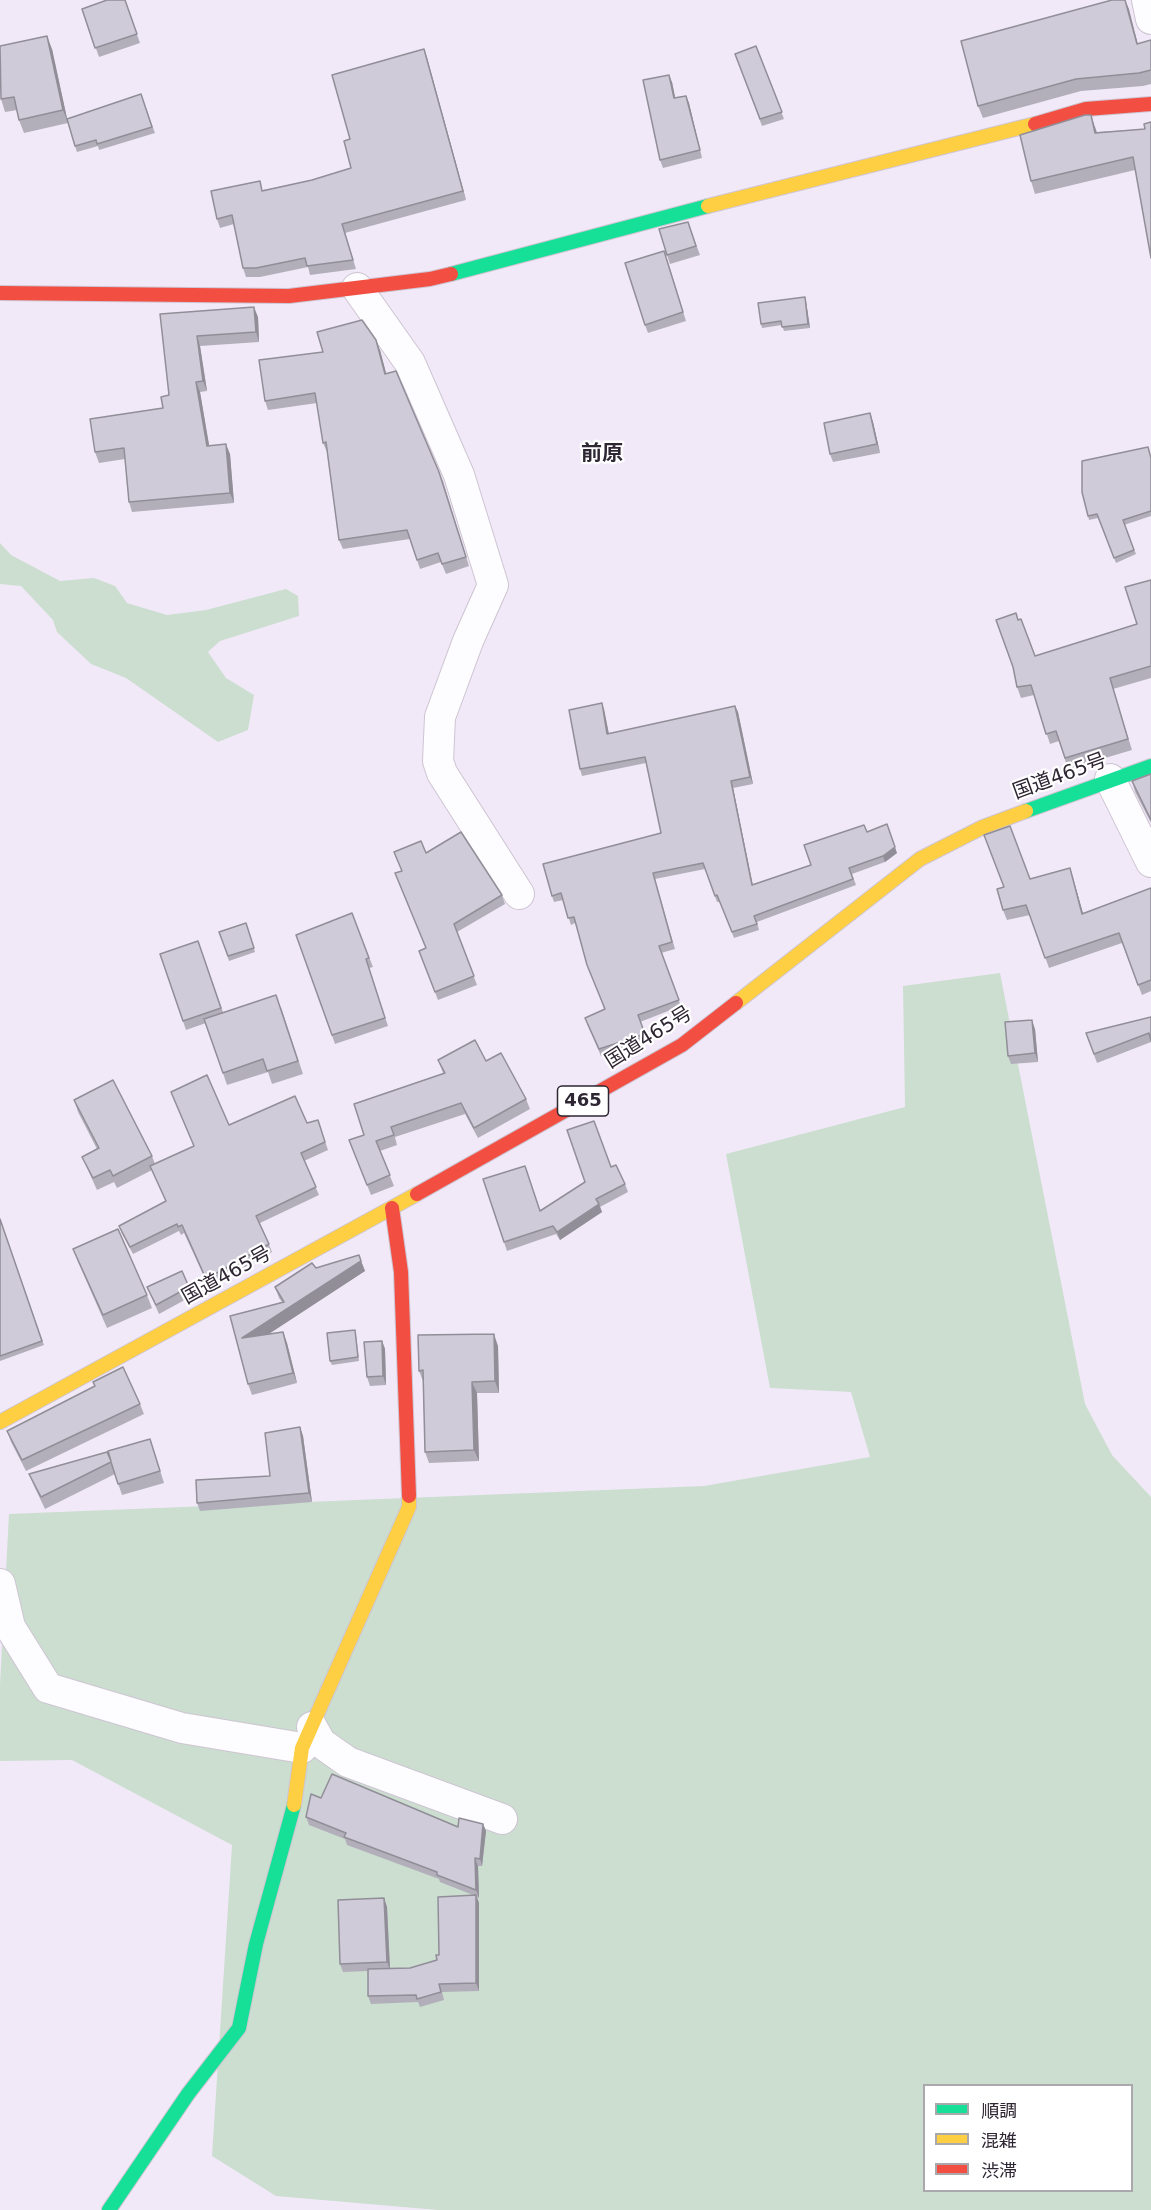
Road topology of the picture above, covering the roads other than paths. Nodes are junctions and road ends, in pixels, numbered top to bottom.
1 (1147, 0) edge
2 (1151, 19) edge
3 (1151, 104) edge
4 (357, 288) junction
5 (0, 293) edge
6 (1151, 766) edge
7 (1110, 779) junction
8 (1151, 862) edge
9 (519, 894) dead end
10 (392, 1208) junction
11 (0, 1422) edge
12 (0, 1584) edge
13 (307, 1738) junction
14 (502, 1819) dead end
15 (109, 2210) edge

1 - 2 street
3 - 4 main road
4 - 5 main road
4 - 9 street
6 - 7 main road, 国道465号 / 465
7 - 8 street
7 - 10 main road, 国道465号 / 465
10 - 11 main road, 国道465号 / 465
10 - 13 main road
12 - 13 street
13 - 14 street
13 - 15 main road

